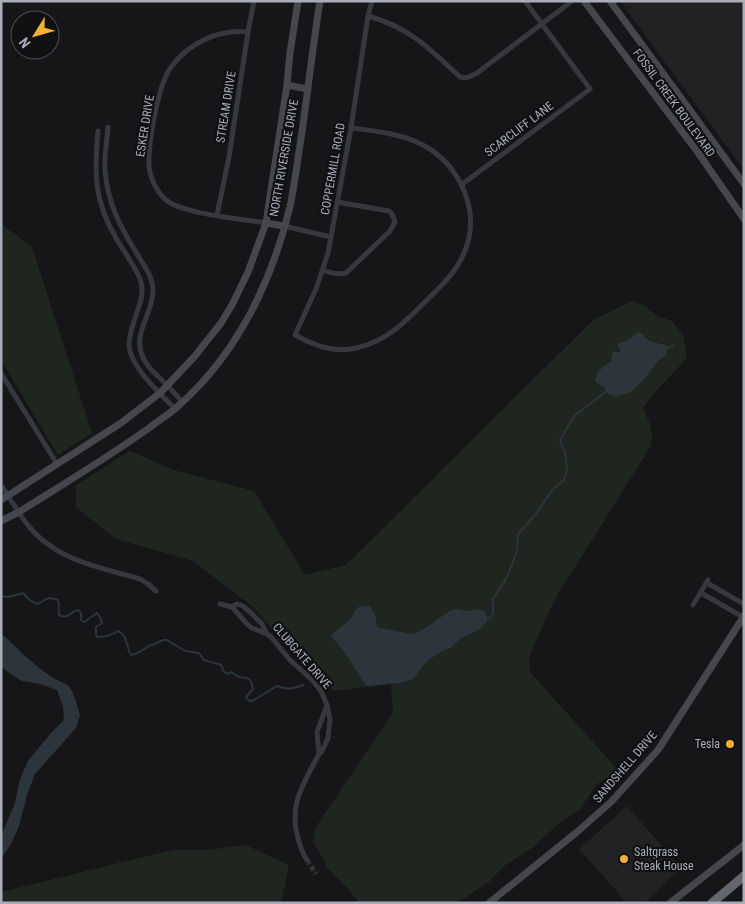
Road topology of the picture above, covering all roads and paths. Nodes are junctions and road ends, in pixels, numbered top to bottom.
1 (254, 1) edge
2 (298, 1) edge
3 (320, 1) edge
4 (372, 1) edge
5 (525, 1) edge
6 (572, 1) edge
7 (584, 1) edge
8 (610, 1) edge
9 (368, 16) junction
10 (542, 24) junction
11 (248, 32) junction
12 (286, 85) junction
13 (308, 89) junction
14 (108, 127) dead end
15 (351, 128) junction
16 (98, 131) dead end
17 (714, 144) junction
18 (699, 154) junction
19 (744, 184) edge
20 (461, 185) junction
21 (337, 202) junction
22 (217, 215) junction
23 (744, 219) edge
24 (266, 223) junction
25 (284, 226) junction
26 (331, 237) junction
27 (323, 270) junction
28 (1, 373) edge
29 (168, 386) junction
30 (160, 394) junction
31 (182, 402) junction
32 (175, 409) junction
33 (57, 464) junction
34 (1, 484) edge
35 (8, 495) junction
36 (1, 500) edge
37 (19, 512) junction
38 (1, 521) edge
39 (156, 591) dead end
40 (701, 593) junction
41 (220, 604) dead end
42 (744, 604) edge
43 (693, 605) dead end
44 (232, 607) junction
45 (743, 617) edge
46 (267, 634) junction
47 (327, 704) junction
48 (319, 754) junction
49 (744, 845) edge
50 (307, 860) tunnel mouth
51 (744, 876) edge
52 (489, 903) edge
53 (670, 903) edge
54 (712, 903) edge

1 - 11 street, STREAM DRIVE
2 - 12 main road, NORTH RIVERSIDE DRIVE
3 - 13 main road, NORTH RIVERSIDE DRIVE
4 - 9 street, COPPERMILL ROAD
5 - 10 street
6 - 10 street
7 - 18 main road, FOSSIL CREEK BOULEVARD
8 - 17 main road, FOSSIL CREEK BOULEVARD
9 - 10 street
9 - 15 street, COPPERMILL ROAD
10 - 20 street, SCARCLIFF LANE
11 - 22 street, STREAM DRIVE
11 - 22 street, ESKER DRIVE
12 - 13 main road
12 - 24 main road, NORTH RIVERSIDE DRIVE
13 - 25 main road, NORTH RIVERSIDE DRIVE
14 - 29 street
15 - 20 street
15 - 21 street, COPPERMILL ROAD
16 - 30 street
17 - 18 main road
17 - 19 main road, FOSSIL CREEK BOULEVARD
18 - 23 main road, FOSSIL CREEK BOULEVARD
20 - 27 street, COPPERMILL ROAD
21 - 26 street, COPPERMILL ROAD
21 - 27 street
22 - 24 street, ESKER DRIVE
24 - 25 main road
24 - 29 main road, NORTH RIVERSIDE DRIVE
25 - 26 street
25 - 31 main road, NORTH RIVERSIDE DRIVE
26 - 27 street, COPPERMILL ROAD
28 - 33 street
29 - 30 main road, NORTH RIVERSIDE DRIVE
29 - 31 street
30 - 32 street
30 - 33 main road, NORTH RIVERSIDE DRIVE
31 - 32 main road, NORTH RIVERSIDE DRIVE
32 - 37 main road, NORTH RIVERSIDE DRIVE
33 - 35 main road, NORTH RIVERSIDE DRIVE
34 - 35 street
35 - 36 main road, NORTH RIVERSIDE DRIVE
35 - 37 street
37 - 38 main road, NORTH RIVERSIDE DRIVE
37 - 39 street
40 - 42 street
40 - 43 street
40 - 45 street
41 - 44 street, CLUBGATE DRIVE
44 - 46 street
44 - 46 street, CLUBGATE DRIVE
45 - 52 main road, SANDSHELL DRIVE
46 - 47 street, CLUBGATE DRIVE
47 - 48 street
47 - 48 street, CLUBGATE DRIVE
48 - 50 street, CLUBGATE DRIVE
49 - 53 main road
51 - 54 highway

